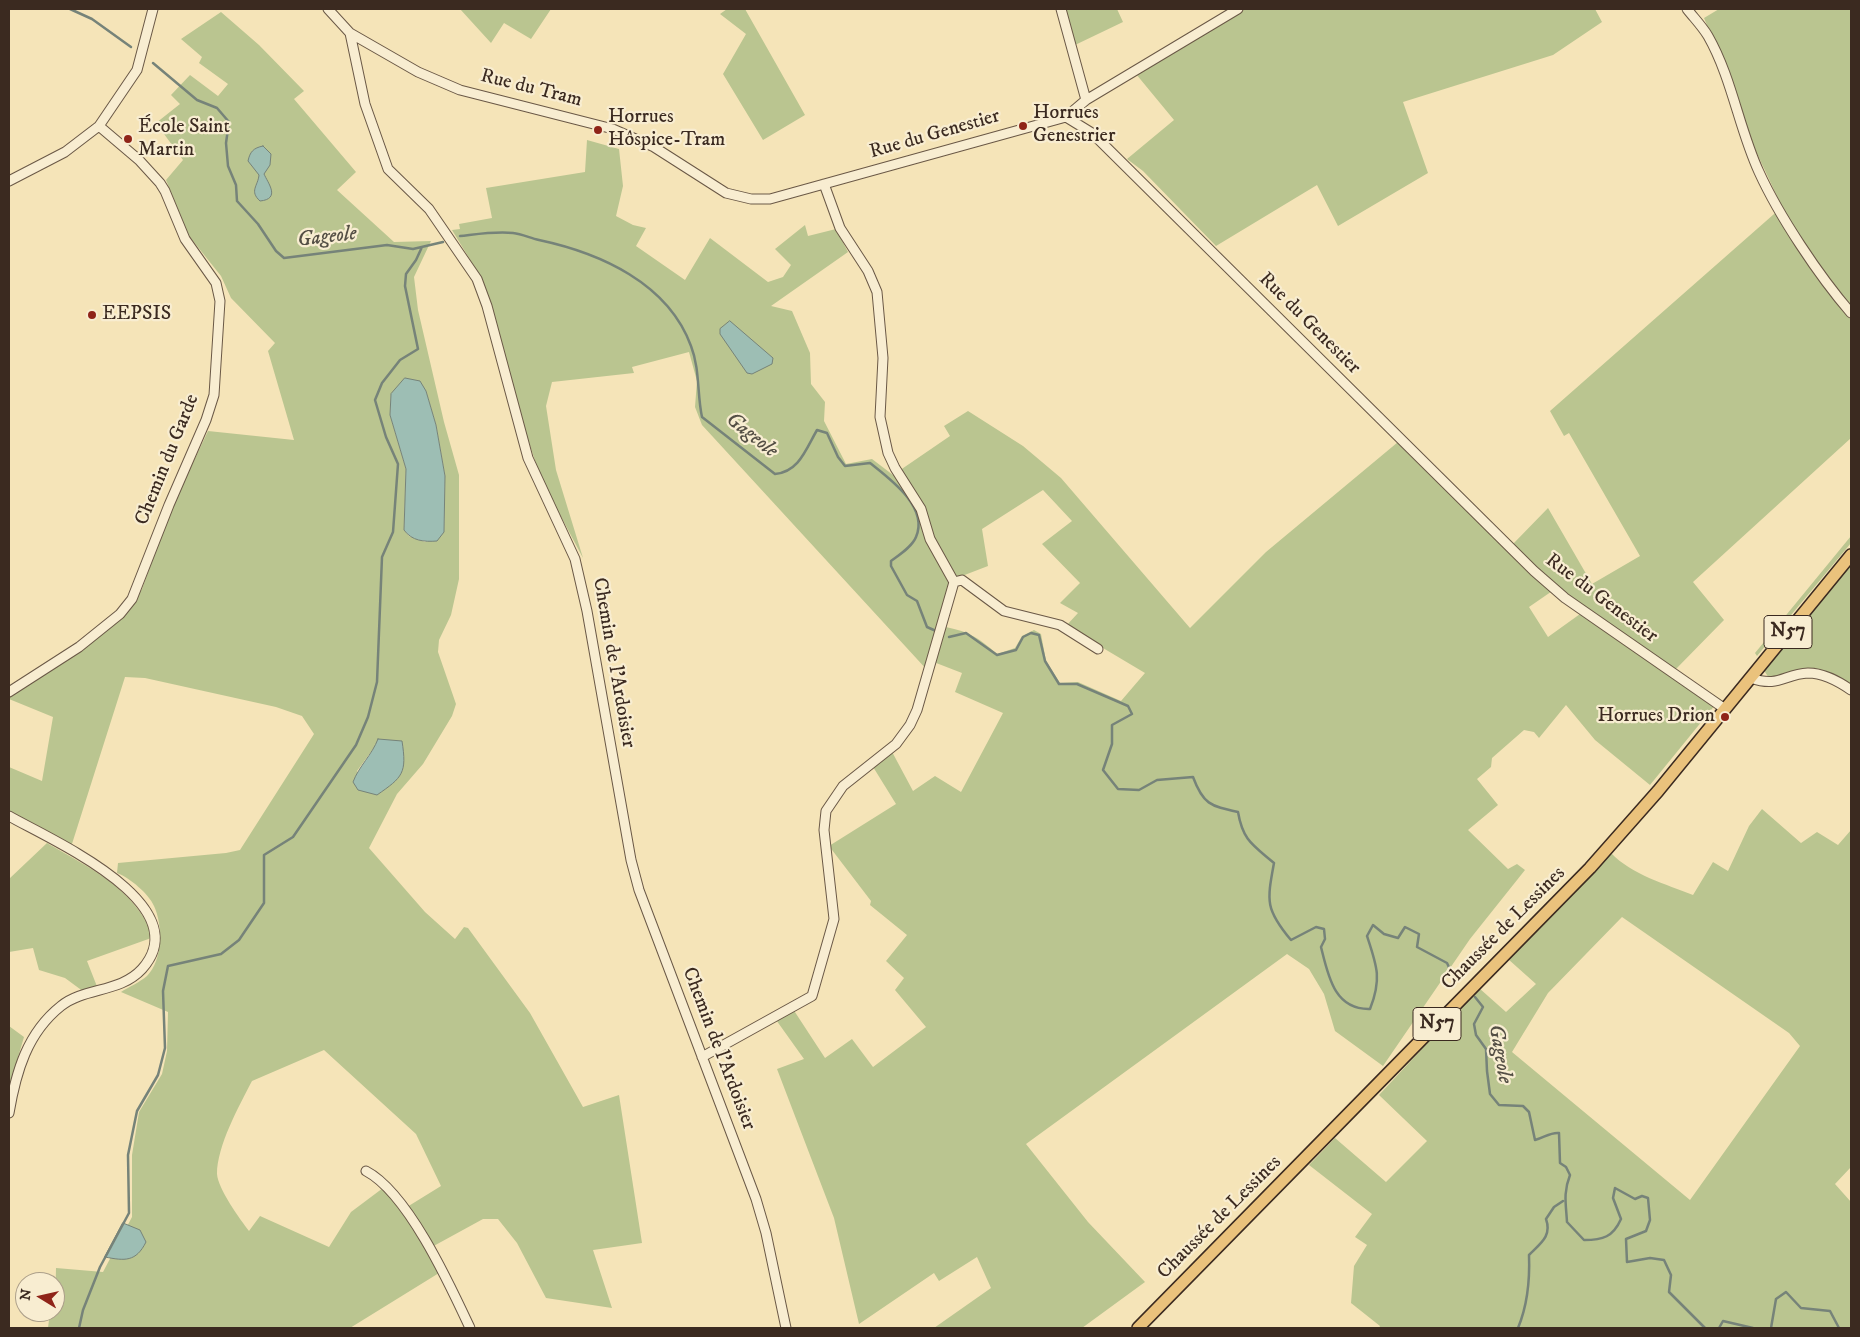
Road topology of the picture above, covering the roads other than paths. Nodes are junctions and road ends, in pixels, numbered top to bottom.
1 (153, 9) edge
2 (328, 9) edge
3 (1061, 9) edge
4 (1238, 9) edge
5 (1687, 9) edge
6 (350, 33) junction
7 (1086, 100) junction
8 (1066, 117) junction
9 (99, 126) junction
10 (9, 181) edge
11 (824, 184) junction
12 (1851, 313) edge
13 (1851, 555) edge
14 (954, 582) junction
15 (1098, 649) dead end
16 (1751, 678) junction
17 (1851, 690) edge
18 (9, 692) edge
19 (1724, 709) junction
20 (9, 816) edge
21 (702, 1057) junction
22 (9, 1113) edge
23 (366, 1171) dead end
24 (470, 1328) edge
25 (786, 1328) edge
26 (1138, 1328) edge

1 - 9 street
2 - 6 street, Rue du Tram
3 - 7 street
4 - 7 street
5 - 12 street
6 - 11 street, Rue du Tram
6 - 21 street, Chemin de l'Ardoisier
7 - 8 street
8 - 11 street, Rue du Genestier
8 - 19 street, Rue du Genestier
9 - 10 street
9 - 18 street, Chemin du Garde
11 - 14 street
13 - 16 main road, Chaussée de Lessines / N57
14 - 15 street
14 - 21 street
16 - 17 street
16 - 19 main road, Chaussée de Lessines / N57
19 - 26 main road, Chaussée de Lessines / N57
20 - 22 street
21 - 25 street, Chemin de l'Ardoisier
23 - 24 street

